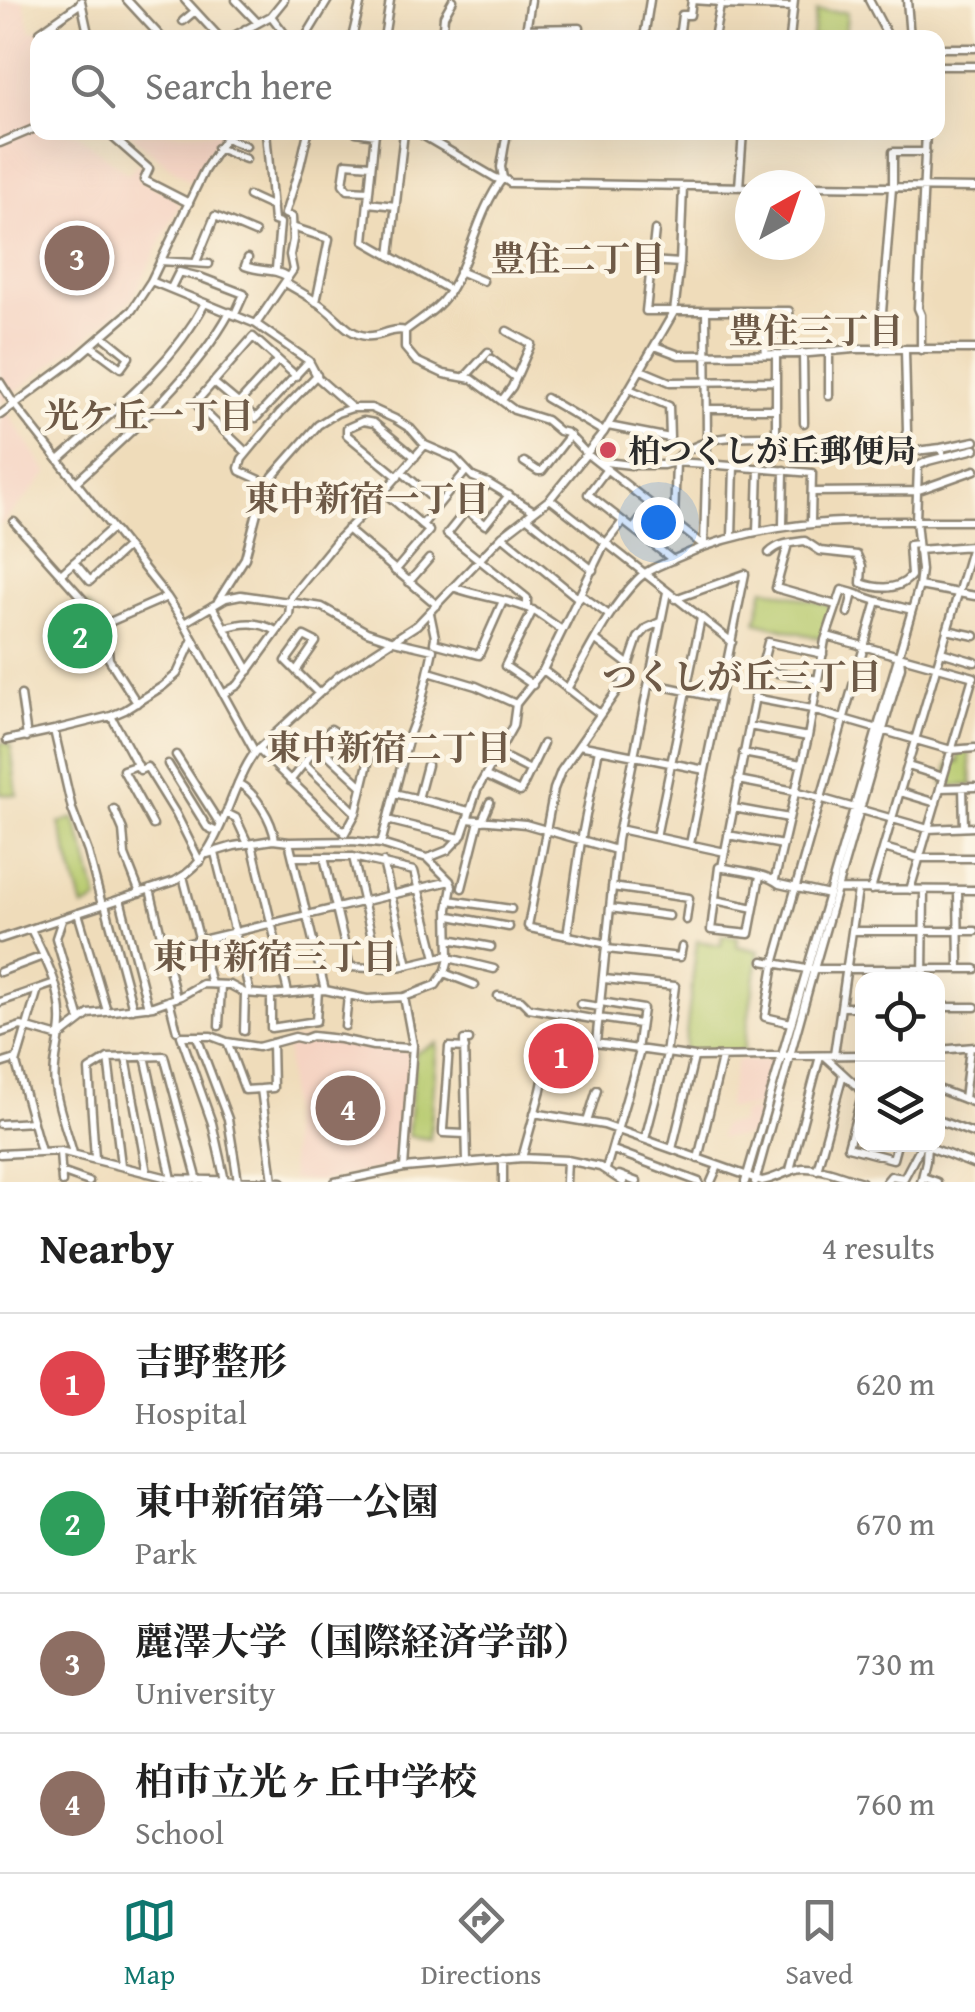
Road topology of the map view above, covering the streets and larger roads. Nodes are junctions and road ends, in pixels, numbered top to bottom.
1 (126, 0) edge
2 (185, 0) edge
3 (236, 0) edge
4 (283, 0) edge
5 (328, 0) edge
6 (362, 0) edge
7 (390, 0) edge
8 (452, 0) edge
9 (531, 0) edge
10 (650, 0) edge
11 (692, 0) edge
12 (869, 0) edge
13 (906, 0) edge
14 (80, 1) edge
15 (721, 2) edge
16 (794, 3) edge
17 (195, 11) junction
18 (272, 16) junction
19 (183, 21) dead end
20 (258, 22) junction
21 (580, 28) dead end
22 (43, 30) edge
23 (87, 30) edge
24 (154, 30) edge
25 (213, 30) edge
26 (245, 30) edge
27 (282, 30) edge
28 (310, 30) edge
29 (354, 30) edge
30 (385, 30) edge
31 (443, 30) edge
32 (526, 30) edge
33 (558, 30) edge
34 (645, 30) edge
35 (679, 30) edge
36 (716, 30) edge
37 (791, 30) edge
38 (885, 30) edge
39 (909, 30) edge
40 (945, 48) edge
41 (975, 48) edge
42 (945, 66) edge
43 (975, 66) edge
44 (30, 130) edge
45 (116, 140) edge
46 (223, 140) edge
47 (236, 140) edge
48 (267, 140) edge
49 (306, 140) edge
50 (374, 140) edge
51 (403, 140) edge
52 (436, 140) edge
53 (506, 140) edge
54 (743, 140) edge
55 (926, 140) edge
56 (0, 143) edge
57 (246, 146) dead end
58 (217, 148) junction
59 (926, 152) junction
60 (246, 159) dead end
61 (372, 164) junction
62 (741, 170) edge
63 (503, 178) junction
64 (683, 186) junction
65 (825, 186) edge
66 (735, 187) edge
67 (925, 187) junction
68 (892, 188) junction
69 (975, 188) edge
70 (369, 192) junction
71 (249, 196) dead end
72 (189, 202) junction
73 (368, 203) junction
74 (396, 206) junction
75 (273, 207) junction
76 (292, 226) junction
77 (655, 230) dead end
78 (255, 233) dead end
79 (390, 256) junction
80 (248, 258) dead end
81 (160, 261) junction
82 (651, 261) junction
83 (196, 262) junction
84 (680, 263) junction
85 (209, 264) dead end
86 (276, 270) junction
87 (459, 271) junction
88 (286, 280) junction
89 (150, 281) junction
90 (483, 281) dead end
91 (171, 288) junction
92 (450, 290) junction
93 (316, 302) junction
94 (205, 303) junction
95 (762, 310) junction
96 (706, 311) junction
97 (674, 312) junction
98 (232, 313) junction
99 (256, 324) junction
100 (405, 331) junction
101 (506, 331) dead end
102 (103, 336) junction
103 (91, 346) junction
104 (655, 346) junction
105 (975, 349) edge
106 (879, 350) junction
107 (905, 350) junction
108 (922, 350) junction
109 (829, 351) junction
110 (804, 353) junction
111 (707, 354) junction
112 (766, 354) junction
113 (776, 354) junction
114 (792, 354) junction
115 (278, 360) junction
116 (309, 362) junction
117 (641, 370) junction
118 (296, 376) junction
119 (317, 376) junction
120 (464, 378) junction
121 (516, 378) junction
122 (776, 381) junction
123 (0, 382) edge
124 (213, 382) junction
125 (707, 382) junction
126 (629, 390) junction
127 (130, 396) junction
128 (830, 396) dead end
129 (546, 398) dead end
130 (502, 400) junction
131 (14, 404) junction
132 (238, 404) junction
133 (352, 408) junction
134 (707, 409) junction
135 (776, 409) junction
136 (0, 415) edge
137 (137, 424) junction
138 (804, 424) dead end
139 (606, 429) junction
140 (570, 435) junction
141 (975, 440) edge
142 (708, 441) junction
143 (425, 444) junction
144 (975, 449) edge
145 (916, 450) junction
146 (942, 452) junction
147 (247, 453) junction
148 (587, 454) junction
149 (780, 454) dead end
150 (884, 455) junction
151 (415, 457) junction
152 (59, 460) junction
153 (596, 461) junction
154 (524, 462) dead end
155 (673, 462) junction
156 (921, 463) junction
157 (707, 464) junction
158 (734, 466) junction
159 (759, 468) junction
160 (606, 469) junction
161 (784, 470) junction
162 (975, 470) edge
163 (466, 471) junction
164 (400, 474) junction
165 (76, 482) junction
166 (488, 483) junction
167 (269, 484) junction
168 (916, 491) junction
169 (384, 492) junction
170 (812, 492) junction
171 (510, 495) junction
172 (550, 500) junction
173 (439, 504) junction
174 (652, 505) junction
175 (466, 510) junction
176 (534, 511) junction
177 (526, 517) junction
178 (623, 521) junction
179 (916, 521) junction
180 (975, 521) edge
181 (14, 522) dead end
182 (674, 522) junction
183 (812, 522) junction
184 (422, 525) junction
185 (784, 526) junction
186 (112, 528) junction
187 (633, 529) junction
188 (347, 530) junction
189 (757, 532) junction
190 (502, 536) junction
191 (732, 537) junction
192 (606, 543) junction
193 (788, 544) junction
194 (974, 544) edge
195 (704, 546) junction
196 (128, 547) junction
197 (918, 547) junction
198 (770, 553) dead end
199 (429, 560) dead end
200 (479, 560) junction
201 (673, 560) junction
202 (74, 562) junction
203 (971, 562) edge
204 (395, 570) junction
205 (594, 570) junction
206 (644, 573) junction
207 (60, 574) junction
208 (409, 582) junction
209 (920, 586) junction
210 (454, 588) junction
211 (666, 592) junction
212 (853, 593) junction
213 (958, 593) junction
214 (975, 596) edge
215 (167, 597) junction
216 (580, 597) junction
217 (675, 599) junction
218 (503, 601) junction
219 (877, 601) junction
220 (215, 604) junction
221 (291, 604) junction
222 (837, 605) junction
223 (436, 606) junction
224 (530, 609) junction
225 (912, 610) junction
226 (430, 612) junction
227 (848, 613) dead end
228 (609, 615) junction
229 (700, 618) junction
230 (662, 622) junction
231 (184, 623) junction
232 (105, 624) junction
233 (224, 628) junction
234 (562, 630) junction
235 (948, 630) junction
236 (276, 632) junction
237 (826, 636) junction
238 (975, 636) edge
239 (193, 640) junction
240 (596, 640) junction
241 (394, 641) junction
242 (732, 642) junction
243 (433, 646) junction
244 (864, 647) junction
245 (941, 652) junction
246 (823, 654) junction
247 (900, 657) junction
248 (975, 662) edge
249 (628, 665) junction
250 (936, 667) junction
251 (248, 670) junction
252 (296, 670) junction
253 (543, 670) junction
254 (761, 670) junction
255 (430, 672) junction
256 (974, 677) edge
257 (818, 680) junction
258 (648, 683) junction
259 (533, 685) junction
260 (567, 689) junction
261 (685, 691) junction
262 (318, 693) junction
263 (223, 694) junction
264 (20, 695) dead end
265 (719, 698) junction
266 (754, 698) junction
267 (137, 703) junction
268 (516, 704) junction
269 (812, 710) junction
270 (600, 714) junction
271 (111, 716) junction
272 (843, 719) junction
273 (749, 726) junction
274 (880, 729) junction
275 (54, 730) junction
276 (27, 737) junction
277 (808, 738) junction
278 (7, 740) dead end
279 (916, 740) junction
280 (543, 744) dead end
281 (318, 746) junction
282 (579, 746) junction
283 (975, 748) edge
284 (599, 749) junction
285 (951, 750) junction
286 (257, 751) junction
287 (743, 753) junction
288 (498, 754) junction
289 (176, 755) dead end
290 (634, 756) junction
291 (304, 763) junction
292 (670, 763) junction
293 (168, 764) dead end
294 (801, 764) junction
295 (138, 765) junction
296 (427, 765) dead end
297 (908, 766) junction
298 (530, 770) junction
299 (704, 770) junction
300 (486, 776) junction
301 (943, 777) junction
302 (738, 780) junction
303 (290, 781) junction
304 (238, 783) junction
305 (362, 786) junction
306 (963, 787) junction
307 (975, 787) edge
308 (940, 788) junction
309 (795, 791) junction
310 (900, 792) junction
311 (394, 794) junction
312 (820, 798) junction
313 (418, 799) junction
314 (490, 802) dead end
315 (936, 803) junction
316 (733, 808) junction
317 (857, 809) junction
318 (114, 810) dead end
319 (515, 811) dead end
320 (226, 813) junction
321 (356, 813) junction
322 (468, 815) junction
323 (788, 818) junction
324 (387, 820) junction
325 (892, 820) junction
326 (481, 821) junction
327 (512, 823) junction
328 (153, 824) dead end
329 (975, 826) edge
330 (964, 827) junction
331 (219, 829) junction
332 (619, 829) junction
333 (928, 830) junction
334 (345, 832) junction
335 (546, 832) junction
336 (728, 835) junction
337 (656, 836) junction
338 (460, 838) junction
339 (275, 840) junction
340 (353, 840) junction
341 (581, 841) junction
342 (289, 842) junction
343 (250, 844) junction
344 (380, 844) junction
345 (690, 844) junction
346 (783, 845) junction
347 (884, 848) junction
348 (616, 850) junction
349 (725, 852) junction
350 (216, 853) junction
351 (206, 854) junction
352 (293, 857) junction
353 (324, 857) junction
354 (352, 858) junction
355 (427, 858) junction
356 (919, 858) junction
357 (975, 858) edge
358 (200, 862) junction
359 (383, 862) junction
360 (722, 868) junction
361 (183, 876) junction
362 (760, 876) junction
363 (775, 879) junction
364 (451, 883) junction
365 (612, 886) junction
366 (794, 887) junction
367 (419, 888) junction
368 (462, 888) junction
369 (150, 889) junction
370 (474, 889) dead end
371 (858, 890) junction
372 (871, 890) junction
373 (910, 890) junction
374 (924, 890) junction
375 (958, 890) junction
376 (975, 890) edge
377 (140, 892) junction
378 (833, 893) junction
379 (391, 895) junction
380 (120, 899) junction
381 (449, 900) junction
382 (715, 900) junction
383 (363, 901) junction
384 (103, 905) junction
385 (336, 908) junction
386 (610, 908) junction
387 (754, 908) junction
388 (511, 909) dead end
389 (78, 913) junction
390 (308, 915) junction
391 (450, 916) junction
392 (669, 916) dead end
393 (63, 918) junction
394 (686, 920) dead end
395 (271, 923) junction
396 (509, 927) dead end
397 (30, 929) junction
398 (852, 931) junction
399 (975, 931) edge
400 (236, 932) junction
401 (924, 932) junction
402 (958, 932) junction
403 (566, 936) junction
404 (0, 939) edge
405 (449, 939) junction
406 (200, 941) junction
407 (607, 946) junction
408 (490, 947) dead end
409 (682, 947) dead end
410 (164, 949) junction
411 (44, 956) junction
412 (449, 956) junction
413 (436, 958) junction
414 (763, 962) dead end
415 (408, 964) junction
416 (774, 964) junction
417 (846, 968) junction
418 (380, 969) junction
419 (494, 969) dead end
420 (810, 969) junction
421 (923, 969) junction
422 (959, 969) junction
423 (975, 969) edge
424 (0, 972) edge
425 (444, 973) junction
426 (604, 979) junction
427 (55, 984) junction
428 (211, 984) junction
429 (220, 984) junction
430 (475, 985) dead end
431 (38, 989) junction
432 (322, 990) junction
433 (288, 992) junction
434 (248, 993) junction
435 (270, 994) junction
436 (348, 995) junction
437 (498, 996) dead end
438 (404, 997) junction
439 (172, 999) junction
440 (0, 1001) edge
441 (580, 1004) dead end
442 (600, 1005) junction
443 (945, 1006) edge
444 (975, 1006) edge
445 (148, 1007) junction
446 (841, 1007) junction
447 (855, 1007) edge
448 (133, 1009) junction
449 (107, 1011) junction
450 (599, 1019) junction
451 (80, 1020) junction
452 (791, 1023) junction
453 (640, 1024) junction
454 (219, 1026) dead end
455 (345, 1026) dead end
456 (27, 1028) junction
457 (177, 1030) dead end
458 (244, 1031) dead end
459 (0, 1033) edge
460 (60, 1036) junction
461 (196, 1036) junction
462 (227, 1042) junction
463 (272, 1043) junction
464 (596, 1044) junction
465 (412, 1048) junction
466 (972, 1048) edge
467 (945, 1050) edge
468 (639, 1051) junction
469 (667, 1054) junction
470 (834, 1055) junction
471 (145, 1056) junction
472 (786, 1056) junction
473 (822, 1056) junction
474 (855, 1056) edge
475 (126, 1057) junction
476 (694, 1057) junction
477 (17, 1058) junction
478 (108, 1058) junction
479 (722, 1058) junction
480 (0, 1064) edge
481 (843, 1074) junction
482 (855, 1086) edge
483 (260, 1088) junction
484 (597, 1090) dead end
485 (945, 1092) edge
486 (964, 1099) junction
487 (975, 1103) edge
488 (534, 1114) junction
489 (228, 1120) junction
490 (855, 1120) edge
491 (33, 1122) junction
492 (586, 1122) junction
493 (945, 1123) edge
494 (0, 1124) edge
495 (212, 1124) junction
496 (619, 1130) junction
497 (466, 1134) junction
498 (758, 1134) junction
499 (975, 1134) edge
500 (768, 1136) junction
501 (645, 1139) junction
502 (672, 1148) junction
503 (612, 1150) junction
504 (855, 1150) edge
505 (41, 1151) junction
506 (60, 1151) junction
507 (863, 1152) edge
508 (894, 1152) edge
509 (921, 1152) edge
510 (924, 1152) edge
511 (942, 1152) edge
512 (73, 1153) junction
513 (0, 1154) edge
514 (870, 1154) joint
515 (96, 1158) junction
516 (503, 1158) junction
517 (522, 1158) junction
518 (698, 1159) junction
519 (567, 1160) junction
520 (466, 1162) junction
521 (121, 1164) junction
522 (975, 1165) edge
523 (718, 1166) junction
524 (404, 1168) junction
525 (816, 1170) junction
526 (609, 1171) junction
527 (61, 1172) junction
528 (147, 1172) junction
529 (789, 1172) junction
530 (746, 1178) edge
531 (365, 1179) edge
532 (922, 1179) edge
533 (168, 1180) edge
534 (756, 1180) edge
535 (198, 1181) edge
536 (226, 1181) edge
537 (238, 1181) edge
538 (62, 1182) edge
539 (88, 1182) edge
540 (277, 1182) edge
541 (335, 1182) edge
542 (502, 1182) edge
543 (566, 1182) edge
544 (623, 1182) edge
545 (637, 1182) edge
546 (700, 1182) edge
547 (712, 1182) edge
548 (785, 1182) edge
549 (812, 1182) edge
550 (862, 1182) edge
551 (886, 1182) edge
552 (937, 1182) edge

1 - 24 street
2 - 17 street
3 - 20 street
4 - 18 street
5 - 28 street
6 - 29 street
7 - 30 street
8 - 31 street
9 - 32 street
10 - 34 street
11 - 15 street
11 - 35 street
12 - 38 street
13 - 39 street
14 - 22 street
14 - 23 street
15 - 16 street
15 - 36 street
16 - 37 street
17 - 19 street
17 - 25 street
18 - 20 street
18 - 27 street
20 - 26 street
21 - 33 street
40 - 41 street
42 - 43 street
44 - 56 street
45 - 72 street
46 - 58 street
47 - 57 street
48 - 75 street
49 - 76 street
50 - 61 street
51 - 74 street
52 - 63 street
53 - 63 street
54 - 62 street
55 - 59 street
58 - 60 street
58 - 72 street
59 - 67 street
59 - 68 street
61 - 70 street
61 - 70 street
63 - 64 street
63 - 87 street
64 - 66 street
64 - 84 street
65 - 68 street
67 - 68 street
67 - 69 street
67 - 108 street
68 - 106 street
70 - 73 street
71 - 75 street
72 - 81 street
73 - 74 street
73 - 79 street
74 - 79 street
75 - 86 street
76 - 88 street
76 - 93 street
77 - 82 street
78 - 83 street
79 - 92 street
80 - 86 street
81 - 83 street
81 - 89 street
82 - 84 street
82 - 97 street
83 - 85 street
84 - 97 street
86 - 88 street
87 - 90 street
87 - 92 street
88 - 93 street
88 - 99 street
89 - 91 street
89 - 102 street
91 - 94 street
91 - 98 street
92 - 100 street
93 - 100 street
94 - 98 street
94 - 127 street
95 - 96 street
95 - 112 street
95 - 114 street
96 - 97 street
96 - 111 street
97 - 104 street
98 - 99 street
98 - 137 street
99 - 116 street
100 - 120 street
101 - 121 street
102 - 103 street
102 - 103 street
103 - 131 street
104 - 111 street
104 - 117 street
105 - 108 street
106 - 107 street
106 - 109 street
107 - 108 street
107 - 150 street
109 - 110 street
109 - 128 street
110 - 114 street
110 - 138 street
111 - 112 street
111 - 125 street
112 - 113 street
113 - 114 street
113 - 122 street
115 - 118 street
115 - 124 street
115 - 132 street
116 - 118 street
116 - 119 street
117 - 125 street
117 - 126 street
118 - 132 street
119 - 133 street
119 - 147 street
120 - 121 street
120 - 130 street
121 - 130 street
122 - 125 street
122 - 135 street
123 - 131 street
124 - 132 street
124 - 147 street
125 - 134 street
126 - 139 street
126 - 139 street
127 - 137 street
127 - 152 street
129 - 139 street
130 - 140 street
131 - 136 street
131 - 152 street
133 - 143 street
133 - 167 street
134 - 135 street
134 - 142 street
135 - 142 street
137 - 165 street
139 - 148 street
140 - 148 street
140 - 154 street
141 - 146 street
142 - 155 street
142 - 157 street
143 - 151 street
143 - 163 street
144 - 146 street
145 - 146 street
145 - 150 street
145 - 156 street
146 - 156 street
147 - 167 street
148 - 153 street
148 - 172 street
149 - 150 street
151 - 164 street
151 - 164 street
152 - 165 street
153 - 155 street
153 - 160 street
155 - 157 street
155 - 182 street
156 - 168 street
157 - 158 street
157 - 195 street
158 - 159 street
158 - 191 street
159 - 161 street
159 - 189 street
160 - 174 street
160 - 178 street
161 - 170 street
161 - 185 street
162 - 168 street
163 - 166 street
163 - 173 street
164 - 169 street
164 - 173 street
165 - 186 street
166 - 171 street
166 - 175 street
167 - 220 street
168 - 170 street
168 - 179 street
169 - 184 street
169 - 188 street
170 - 183 street
171 - 175 street
171 - 176 street
172 - 176 street
172 - 192 street
173 - 184 street
174 - 182 street
174 - 187 street
175 - 200 street
176 - 177 street
177 - 190 street
177 - 205 street
178 - 187 street
178 - 192 street
179 - 180 street
179 - 183 street
179 - 197 street
181 - 207 street
182 - 195 street
183 - 185 street
184 - 204 street
185 - 189 street
186 - 196 street
186 - 202 street
187 - 201 street
188 - 204 street
188 - 221 street
189 - 191 street
190 - 200 street
190 - 216 street
191 - 195 street
192 - 205 street
192 - 206 street
193 - 197 street
193 - 198 street
193 - 222 street
194 - 197 street
194 - 203 street
195 - 201 street
196 - 202 street
196 - 215 street
197 - 209 street
199 - 208 street
200 - 210 street
200 - 224 street
201 - 206 street
202 - 207 street
203 - 213 street
204 - 208 street
205 - 216 street
206 - 211 street
206 - 228 street
207 - 232 street
208 - 223 street
209 - 213 street
209 - 225 street
210 - 218 street
210 - 223 street
211 - 217 street
211 - 230 street
212 - 219 street
212 - 222 street
212 - 227 street
213 - 214 street
213 - 235 street
215 - 231 street
215 - 232 street
216 - 228 street
216 - 234 street
217 - 229 street
217 - 242 street
218 - 224 street
218 - 243 street
219 - 225 street
219 - 244 street
220 - 221 street
220 - 231 street
220 - 233 street
221 - 236 street
221 - 241 street
222 - 237 street
223 - 226 street
224 - 234 street
224 - 259 street
225 - 247 street
226 - 241 street
226 - 243 street
228 - 240 street
229 - 242 street
229 - 261 street
230 - 249 street
230 - 258 street
231 - 239 street
232 - 267 street
233 - 236 street
233 - 251 street
234 - 253 street
235 - 238 street
235 - 245 street
236 - 251 street
237 - 244 street
237 - 246 street
239 - 263 street
239 - 267 street
240 - 249 street
240 - 260 street
241 - 243 street
241 - 262 street
242 - 265 street
243 - 255 street
244 - 247 street
244 - 272 street
245 - 248 street
245 - 250 street
246 - 254 street
246 - 257 street
247 - 250 street
247 - 274 street
249 - 270 street
250 - 256 street
250 - 279 street
251 - 263 street
252 - 252 street
252 - 262 street
253 - 259 street
253 - 260 street
254 - 257 street
254 - 266 street
255 - 268 street
255 - 311 street
256 - 285 street
257 - 269 street
258 - 261 street
258 - 290 street
259 - 268 street
260 - 270 street
261 - 265 street
261 - 292 street
262 - 286 street
263 - 286 street
264 - 276 street
265 - 299 street
266 - 269 street
266 - 273 street
267 - 271 street
268 - 288 street
269 - 272 street
269 - 277 street
270 - 282 street
271 - 275 street
271 - 295 street
272 - 274 street
272 - 312 street
273 - 277 street
273 - 287 street
274 - 279 street
274 - 317 street
275 - 276 street
275 - 384 street
276 - 278 street
277 - 294 street
279 - 285 street
279 - 297 street
280 - 298 street
281 - 291 street
281 - 305 street
281 - 305 street
282 - 284 street
282 - 335 street
283 - 285 street
284 - 290 street
284 - 341 street
285 - 301 street
286 - 303 street
286 - 304 street
287 - 294 street
287 - 302 street
288 - 298 street
288 - 300 street
289 - 331 street
290 - 292 street
290 - 332 street
291 - 303 street
291 - 321 street
292 - 299 street
292 - 337 street
293 - 331 street
294 - 309 street
295 - 328 street
295 - 358 street
296 - 313 street
297 - 301 street
297 - 310 street
298 - 300 street
299 - 345 street
300 - 322 street
301 - 308 street
302 - 309 street
302 - 316 street
303 - 334 street
304 - 320 street
304 - 339 street
305 - 321 street
306 - 307 street
306 - 308 street
306 - 330 street
308 - 315 street
309 - 312 street
309 - 323 street
310 - 315 street
310 - 325 street
311 - 313 street
311 - 324 street
312 - 317 street
312 - 366 street
313 - 322 street
314 - 326 street
315 - 333 street
316 - 323 street
316 - 336 street
317 - 325 street
317 - 378 street
318 - 377 street
319 - 327 street
320 - 331 street
320 - 343 street
321 - 334 street
322 - 326 street
322 - 338 street
323 - 346 street
324 - 338 street
324 - 344 street
325 - 333 street
325 - 347 street
326 - 327 street
326 - 368 street
327 - 335 street
329 - 330 street
330 - 333 street
331 - 351 street
332 - 337 street
332 - 348 street
333 - 356 street
334 - 340 street
335 - 341 street
335 - 403 street
336 - 346 street
336 - 349 street
337 - 345 street
338 - 355 street
339 - 342 street
339 - 343 street
340 - 342 street
340 - 344 street
341 - 348 street
341 - 403 street
342 - 352 street
343 - 350 street
343 - 395 street
344 - 355 street
345 - 349 street
346 - 363 street
347 - 356 street
347 - 372 street
348 - 365 street
349 - 360 street
350 - 351 street
350 - 400 street
351 - 358 street
352 - 353 street
352 - 390 street
353 - 354 street
353 - 385 street
354 - 359 street
354 - 383 street
355 - 364 street
356 - 357 street
356 - 373 street
358 - 361 street
359 - 367 street
359 - 379 street
360 - 362 street
360 - 382 street
361 - 369 street
361 - 406 street
362 - 363 street
362 - 387 street
363 - 366 street
364 - 367 street
364 - 368 street
364 - 381 street
365 - 386 street
365 - 394 street
366 - 378 street
366 - 416 street
367 - 379 street
367 - 413 street
368 - 370 street
369 - 377 street
369 - 410 street
371 - 372 street
371 - 378 street
371 - 398 street
372 - 373 street
373 - 374 street
374 - 375 street
374 - 401 street
375 - 376 street
375 - 402 street
377 - 380 street
378 - 420 street
379 - 383 street
379 - 415 street
380 - 384 street
380 - 445 street
381 - 388 street
381 - 391 street
382 - 387 street
382 - 387 street
383 - 385 street
383 - 418 street
384 - 389 street
384 - 448 street
385 - 390 street
385 - 418 street
386 - 392 street
386 - 407 street
389 - 393 street
389 - 449 street
390 - 395 street
390 - 432 street
391 - 396 street
391 - 405 street
393 - 397 street
393 - 451 street
395 - 400 street
395 - 433 street
397 - 404 street
397 - 411 street
398 - 401 street
398 - 417 street
399 - 402 street
400 - 406 street
400 - 434 street
401 - 402 street
401 - 421 street
402 - 422 street
403 - 407 street
405 - 408 street
405 - 412 street
406 - 410 street
406 - 428 street
407 - 409 street
407 - 426 street
410 - 439 street
411 - 424 street
411 - 427 street
412 - 413 street
412 - 419 street
412 - 425 street
413 - 415 street
414 - 416 street
415 - 418 street
416 - 420 street
416 - 452 street
417 - 420 street
417 - 421 street
417 - 446 street
420 - 452 street
420 - 472 street
421 - 422 street
422 - 423 street
425 - 430 street
425 - 438 street
426 - 442 street
426 - 469 street
427 - 431 street
427 - 460 street
428 - 429 street
428 - 439 street
429 - 434 street
429 - 454 street
431 - 440 street
431 - 456 street
432 - 433 street
432 - 435 street
432 - 436 street
433 - 435 street
434 - 435 street
434 - 458 street
436 - 438 street
436 - 455 street
437 - 450 street
438 - 465 street
439 - 445 street
439 - 457 street
441 - 442 street
442 - 450 street
442 - 453 street
443 - 444 street
445 - 448 street
446 - 447 street
446 - 470 street
448 - 449 street
449 - 451 street
450 - 453 street
450 - 464 street
451 - 460 street
452 - 472 street
453 - 468 street
456 - 459 street
456 - 460 street
456 - 477 street
460 - 512 street
461 - 462 street
461 - 489 street
461 - 495 street
462 - 463 street
462 - 483 street
463 - 465 street
463 - 483 street
464 - 468 street
464 - 488 street
465 - 524 street
466 - 467 street
466 - 486 street
468 - 469 street
468 - 496 street
469 - 476 street
469 - 501 street
470 - 473 street
470 - 474 street
471 - 475 street
471 - 533 street
471 - 535 street
472 - 473 street
472 - 479 street
472 - 498 street
472 - 500 street
473 - 481 street
473 - 529 street
475 - 478 street
475 - 528 street
476 - 479 street
476 - 502 street
477 - 480 street
477 - 491 street
478 - 515 street
478 - 521 street
479 - 518 street
481 - 482 street
481 - 525 street
483 - 540 street
484 - 492 street
485 - 486 street
486 - 487 street
488 - 492 street
488 - 517 street
489 - 495 street
489 - 537 street
490 - 504 street
491 - 494 street
491 - 505 street
492 - 496 street
493 - 499 street
495 - 536 street
496 - 501 street
496 - 503 street
497 - 497 street
497 - 520 street
498 - 500 street
498 - 530 street
500 - 534 street
501 - 502 street
502 - 518 street
503 - 526 street
503 - 546 street
505 - 506 street
505 - 513 street
506 - 512 street
506 - 527 street
507 - 514 street
508 - 514 street
509 - 551 street
510 - 532 street
511 - 522 street
512 - 515 street
515 - 521 street
516 - 517 street
516 - 520 street
516 - 542 street
517 - 519 street
518 - 523 street
519 - 526 street
519 - 543 street
520 - 524 street
521 - 528 street
523 - 530 street
523 - 547 street
524 - 531 street
525 - 529 street
525 - 549 street
525 - 550 street
526 - 544 street
526 - 545 street
527 - 538 street
527 - 539 street
528 - 533 street
529 - 534 street
529 - 548 street
530 - 534 street
531 - 541 street
532 - 552 street
533 - 535 street
535 - 536 street
536 - 537 street
537 - 540 street

